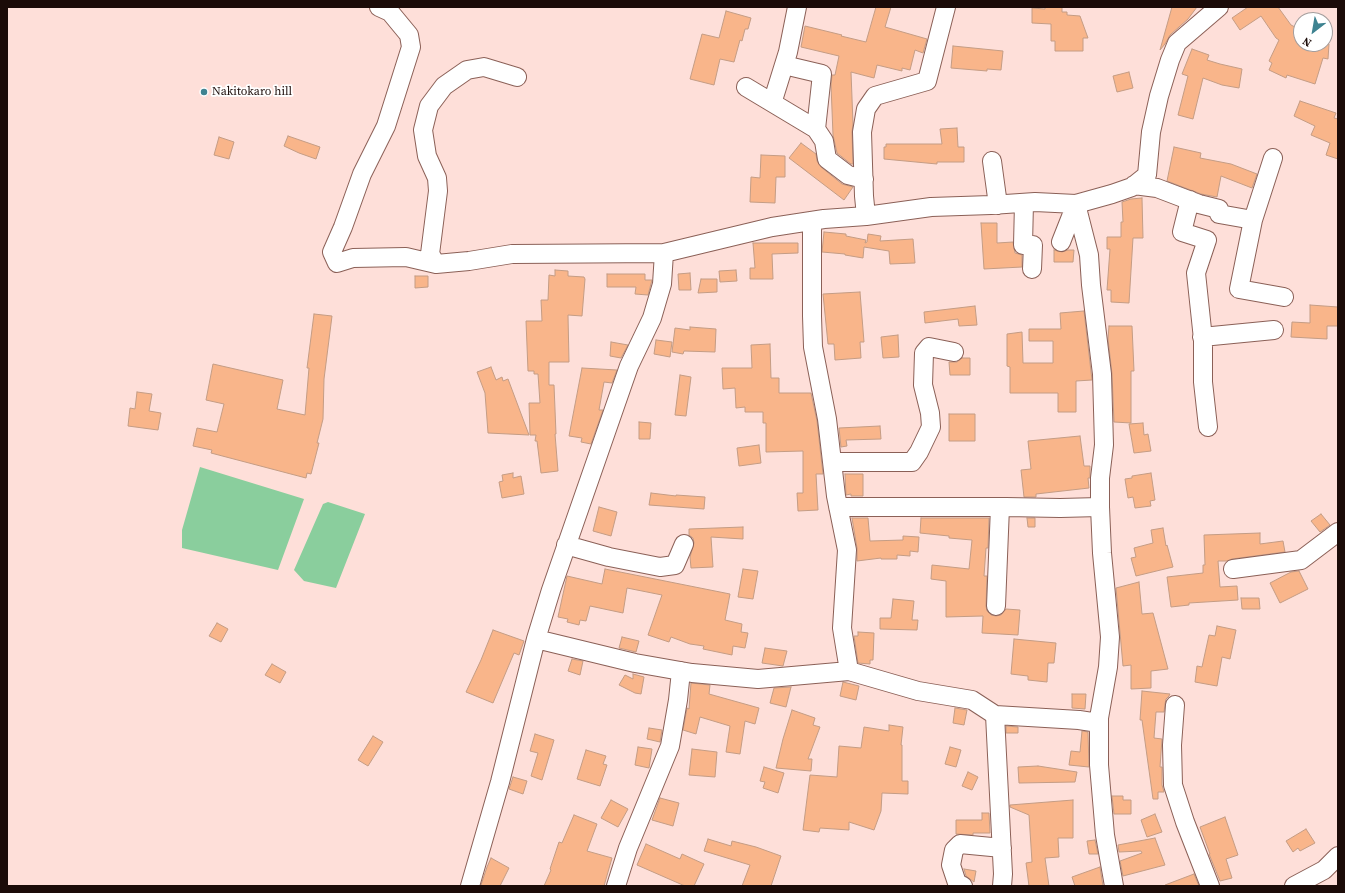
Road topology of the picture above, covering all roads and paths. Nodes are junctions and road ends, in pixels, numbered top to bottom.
1 (379, 7) edge
2 (797, 7) edge
3 (946, 7) edge
4 (1218, 7) edge
5 (784, 65) junction
6 (517, 77) dead end
7 (746, 87) dead end
8 (774, 103) junction
9 (816, 129) junction
10 (1273, 158) dead end
11 (992, 161) dead end
12 (864, 179) junction
13 (1134, 185) junction
14 (1190, 200) junction
15 (1024, 203) junction
16 (1076, 204) junction
17 (998, 205) junction
18 (866, 216) junction
19 (1253, 220) junction
20 (812, 221) junction
21 (1061, 242) dead end
22 (664, 253) junction
23 (436, 264) junction
24 (1032, 269) dead end
25 (1284, 297) dead end
26 (1274, 330) dead end
27 (1202, 337) junction
28 (954, 352) dead end
29 (1208, 427) dead end
30 (832, 462) junction
31 (838, 507) junction
32 (1000, 507) junction
33 (1100, 507) junction
34 (1338, 532) edge
35 (684, 544) dead end
36 (566, 545) junction
37 (1233, 570) dead end
38 (996, 606) dead end
39 (536, 639) junction
40 (680, 671) junction
41 (849, 671) junction
42 (1175, 705) dead end
43 (995, 715) junction
44 (1099, 718) junction
45 (1002, 848) junction
46 (1338, 856) edge
47 (470, 886) edge
48 (616, 886) edge
49 (963, 886) edge
50 (1002, 886) edge
51 (1114, 886) edge
52 (1210, 886) edge
53 (1294, 886) edge

1 - 23 street
2 - 5 street
3 - 12 street
4 - 13 street
5 - 8 street
5 - 9 street
6 - 23 street
7 - 8 street
8 - 9 street
9 - 12 street
10 - 19 street
11 - 17 street
12 - 18 street
13 - 14 street
13 - 16 street
14 - 19 street
14 - 27 street
15 - 16 street
15 - 17 street
15 - 24 street
16 - 21 street
16 - 33 street
17 - 18 street
18 - 20 street
19 - 25 street
20 - 22 street
20 - 30 street
22 - 23 street
22 - 36 street
26 - 27 street
27 - 29 street
28 - 30 street
30 - 31 street
31 - 32 street
31 - 41 street
32 - 33 street
32 - 38 street
33 - 44 street
34 - 37 street
35 - 36 street
36 - 39 street
39 - 40 street
39 - 47 street
40 - 41 street
40 - 48 street
41 - 43 street
42 - 52 street
43 - 44 street
43 - 45 street
44 - 51 street
45 - 49 street
45 - 50 street
46 - 53 street

